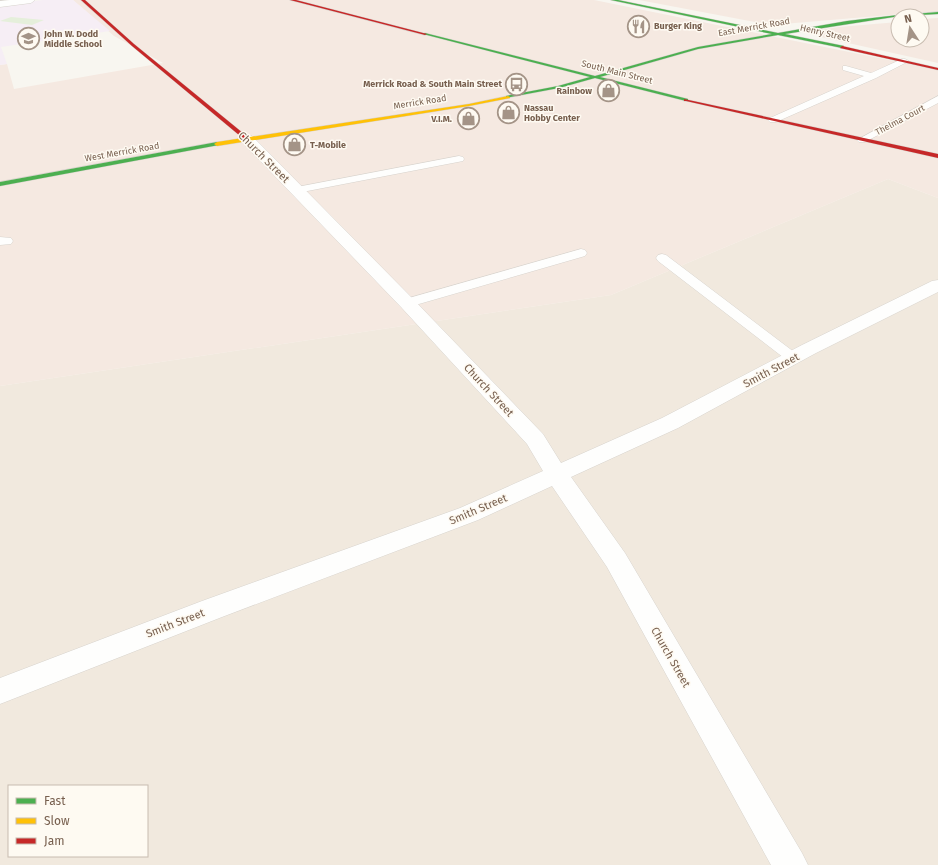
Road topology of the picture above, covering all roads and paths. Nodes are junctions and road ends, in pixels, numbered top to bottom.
1 (31, 0) edge
2 (83, 0) edge
3 (292, 0) edge
4 (613, 0) edge
5 (0, 4) edge
6 (890, 17) edge
7 (778, 33) junction
8 (905, 61) junction
9 (846, 68) dead end
10 (938, 69) edge
11 (594, 76) junction
12 (873, 76) junction
13 (938, 99) edge
14 (773, 120) junction
15 (247, 139) junction
16 (862, 140) junction
17 (938, 156) edge
18 (459, 159) dead end
19 (0, 184) edge
20 (297, 190) junction
21 (581, 253) dead end
22 (662, 258) dead end
23 (938, 285) edge
24 (407, 304) junction
25 (793, 358) junction
26 (557, 475) junction
27 (0, 691) edge
28 (790, 865) edge

1 - 5 street
2 - 15 main road, Church Street
3 - 11 main road, South Main Street
4 - 7 main road, Henry Street
6 - 7 main road, East Merrick Road
7 - 8 main road, Henry Street
7 - 11 main road, East Merrick Road
8 - 10 main road, Henry Street
8 - 12 lane
9 - 12 lane
11 - 14 main road, South Main Street
11 - 15 main road, Merrick Road
12 - 14 lane
13 - 16 lane, Thelma Court
14 - 16 main road, South Main Street
15 - 19 main road, West Merrick Road
15 - 20 street, Church Street
16 - 17 main road, South Main Street
18 - 20 lane
20 - 24 street, Church Street
21 - 24 lane
22 - 25 lane
23 - 25 street, Smith Street
24 - 26 street, Church Street
25 - 26 street, Smith Street
26 - 27 street, Smith Street
26 - 28 street, Church Street

